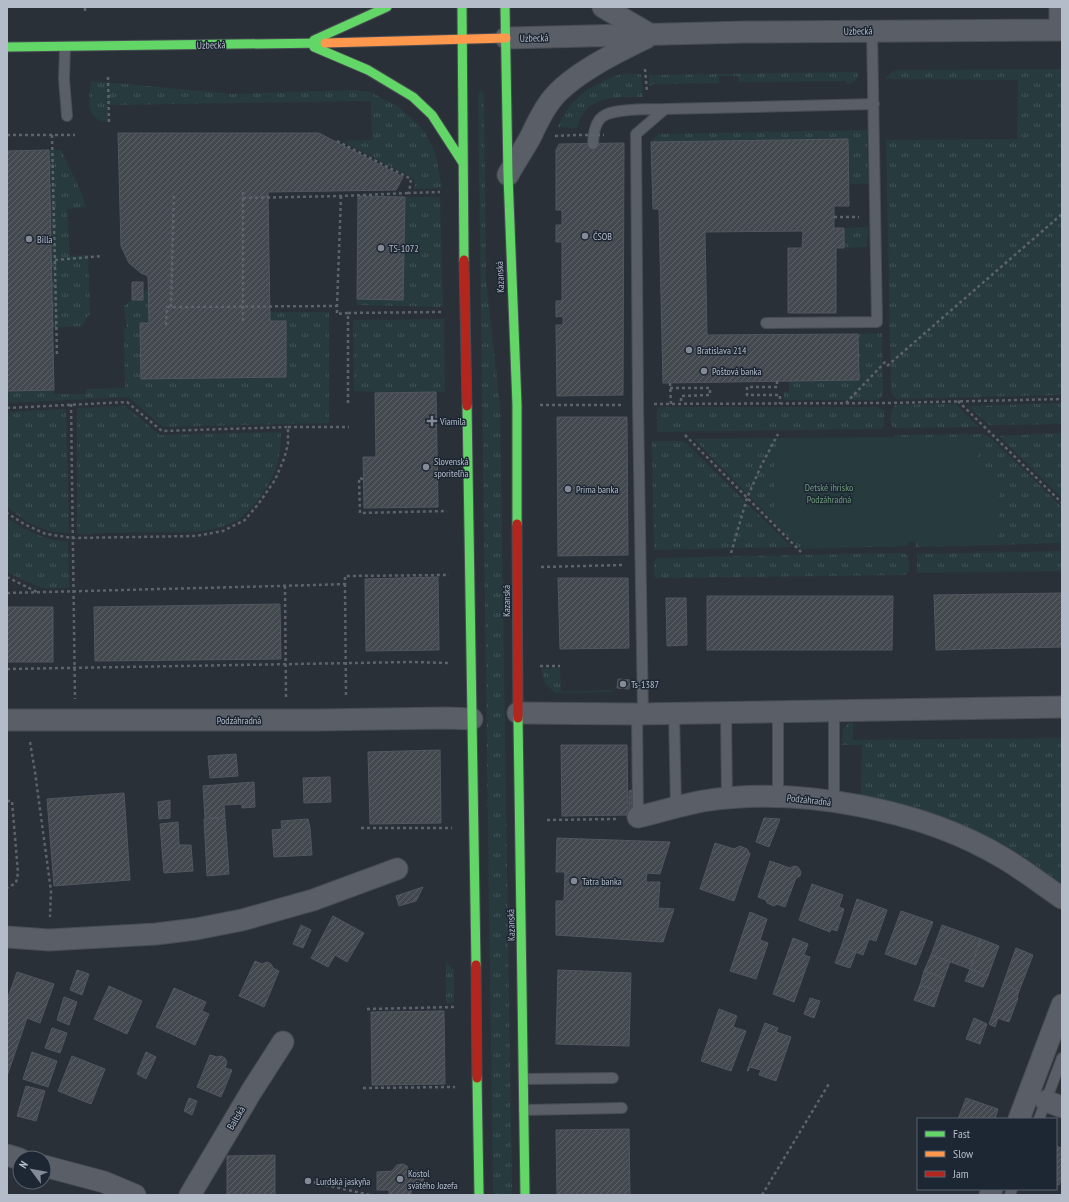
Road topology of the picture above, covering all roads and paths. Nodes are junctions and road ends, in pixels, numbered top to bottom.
1 (85, 7) edge
2 (387, 7) edge
3 (462, 7) edge
4 (504, 7) edge
5 (603, 7) edge
6 (1060, 7) edge
7 (85, 11) dead end
8 (872, 30) junction
9 (1061, 30) edge
10 (652, 35) junction
11 (506, 38) junction
12 (462, 39) junction
13 (305, 44) junction
14 (7, 47) edge
15 (65, 47) junction
16 (644, 69) dead end
17 (108, 77) dead end
18 (874, 104) junction
19 (649, 109) junction
20 (665, 109) junction
21 (67, 116) dead end
22 (108, 122) dead end
23 (52, 135) junction
24 (75, 135) dead end
25 (604, 135) dead end
26 (7, 136) edge
27 (548, 136) dead end
28 (337, 140) dead end
29 (593, 144) dead end
30 (464, 163) junction
31 (508, 175) junction
32 (243, 192) dead end
33 (446, 192) dead end
34 (409, 193) junction
35 (174, 194) dead end
36 (341, 196) junction
37 (243, 198) junction
38 (1062, 214) edge
39 (834, 217) dead end
40 (866, 217) dead end
41 (103, 256) dead end
42 (54, 260) junction
43 (243, 306) junction
44 (337, 306) junction
45 (171, 307) junction
46 (448, 312) dead end
47 (348, 313) junction
48 (766, 323) dead end
49 (243, 324) dead end
50 (166, 325) dead end
51 (57, 356) dead end
52 (888, 360) dead end
53 (888, 366) dead end
54 (776, 381) dead end
55 (670, 383) dead end
56 (670, 388) junction
57 (1062, 399) edge
58 (958, 401) junction
59 (846, 403) junction
60 (71, 404) junction
61 (348, 404) dead end
62 (638, 404) junction
63 (670, 404) junction
64 (681, 404) junction
65 (780, 404) junction
66 (536, 405) dead end
67 (7, 408) edge
68 (288, 427) junction
69 (349, 427) dead end
70 (778, 434) dead end
71 (685, 435) dead end
72 (363, 479) dead end
73 (747, 498) junction
74 (1062, 503) edge
75 (451, 511) dead end
76 (7, 513) edge
77 (73, 538) junction
78 (801, 552) dead end
79 (731, 553) dead end
80 (640, 565) junction
81 (537, 567) dead end
82 (453, 575) dead end
83 (7, 577) edge
84 (345, 584) junction
85 (285, 586) junction
86 (74, 592) junction
87 (7, 593) edge
88 (38, 593) junction
89 (346, 663) junction
90 (453, 663) dead end
91 (286, 664) junction
92 (538, 666) dead end
93 (560, 666) dead end
94 (75, 668) junction
95 (7, 669) edge
96 (1062, 707) edge
97 (834, 710) junction
98 (778, 711) junction
99 (726, 712) junction
100 (518, 713) junction
101 (674, 713) junction
102 (640, 714) junction
103 (75, 719) junction
104 (346, 719) junction
105 (472, 719) junction
106 (16, 720) edge
107 (286, 720) junction
108 (778, 797) junction
109 (726, 799) junction
110 (7, 801) edge
111 (834, 802) junction
112 (676, 807) junction
113 (638, 817) joint
114 (361, 828) dead end
115 (455, 828) dead end
116 (397, 869) dead end
117 (7, 888) edge
118 (1062, 898) edge
119 (7, 937) edge
120 (49, 940) junction
121 (1062, 1005) edge
122 (459, 1007) dead end
123 (367, 1008) dead end
124 (283, 1042) dead end
125 (1062, 1058) edge
126 (613, 1078) dead end
127 (524, 1079) junction
128 (830, 1082) dead end
129 (460, 1087) dead end
130 (363, 1088) dead end
131 (622, 1108) dead end
132 (1049, 1109) edge
133 (524, 1110) junction
134 (1019, 1118) edge
135 (52, 1168) edge
136 (308, 1181) dead end
137 (135, 1195) edge
138 (190, 1195) edge
139 (370, 1195) edge
140 (479, 1195) edge
141 (525, 1195) edge
142 (762, 1195) edge

1 - 7 path
2 - 13 main road
3 - 12 main road
4 - 11 main road, Kazanská
5 - 10 street
6 - 9 street
8 - 9 street, Uzbecká
8 - 10 street, Uzbecká
8 - 18 lane
10 - 11 street, Uzbecká
10 - 31 street
11 - 12 main road, Uzbecká
11 - 31 main road, Kazanská
12 - 13 main road, Uzbecká
12 - 30 main road
13 - 15 main road, Uzbecká
13 - 30 main road
14 - 15 main road, Uzbecká
15 - 21 lane
16 - 19 path
17 - 22 path
18 - 20 lane
18 - 48 lane
19 - 20 lane
19 - 29 lane
20 - 62 lane, Podzáhradná
23 - 24 path
23 - 26 path
23 - 42 path
25 - 27 path, bridge
28 - 34 path
30 - 105 main road
31 - 100 main road, Kazanská
32 - 37 path
33 - 34 path
34 - 36 path
35 - 45 path
36 - 37 path
36 - 44 path
37 - 43 path
38 - 53 path
39 - 40 path
41 - 42 path
42 - 51 path
43 - 44 path
43 - 45 path
43 - 49 path
44 - 47 path
45 - 50 path
46 - 47 path
47 - 61 path
52 - 59 path
54 - 65 path
55 - 56 path
56 - 63 path
56 - 64 path
57 - 58 path
58 - 59 path
58 - 74 path
59 - 65 path
60 - 67 path
60 - 68 path
60 - 77 path
62 - 63 path
62 - 66 path
62 - 80 lane, Podzáhradná
63 - 64 path
64 - 65 path
68 - 69 path
68 - 77 path
70 - 73 path
71 - 73 path
72 - 75 path
73 - 78 path
73 - 79 path
76 - 77 path
77 - 86 path
80 - 81 path
80 - 102 lane, Podzáhradná
82 - 84 path
83 - 88 path
84 - 85 path
84 - 89 path
85 - 86 path
85 - 91 path
86 - 88 path
86 - 94 path
87 - 88 path
89 - 90 path
89 - 91 path
89 - 104 path
91 - 94 path
91 - 107 path
92 - 93 path
94 - 95 path
94 - 103 path
96 - 97 street
97 - 98 street
97 - 111 lane
98 - 99 street
98 - 108 lane
99 - 101 street
99 - 109 lane
100 - 102 street
100 - 127 main road, Kazanská
101 - 102 street
101 - 112 lane
102 - 113 lane, Podzáhradná
103 - 106 street, Podzáhradná
103 - 107 street, Podzáhradná
104 - 105 street, Podzáhradná
104 - 107 street, Podzáhradná
105 - 140 main road
106 - 120 path
108 - 109 street, Podzáhradná
108 - 111 street, Podzáhradná
109 - 112 street, Podzáhradná
110 - 117 path
111 - 118 street, Podzáhradná
112 - 113 street, Podzáhradná
114 - 115 path
116 - 120 street
119 - 120 street
121 - 134 street
122 - 123 path
124 - 138 street, Baltská
125 - 132 lane
126 - 127 lane
127 - 133 main road, Kazanská
128 - 142 path
129 - 130 path
131 - 133 lane
133 - 141 main road, Kazanská
135 - 137 street
136 - 139 path

